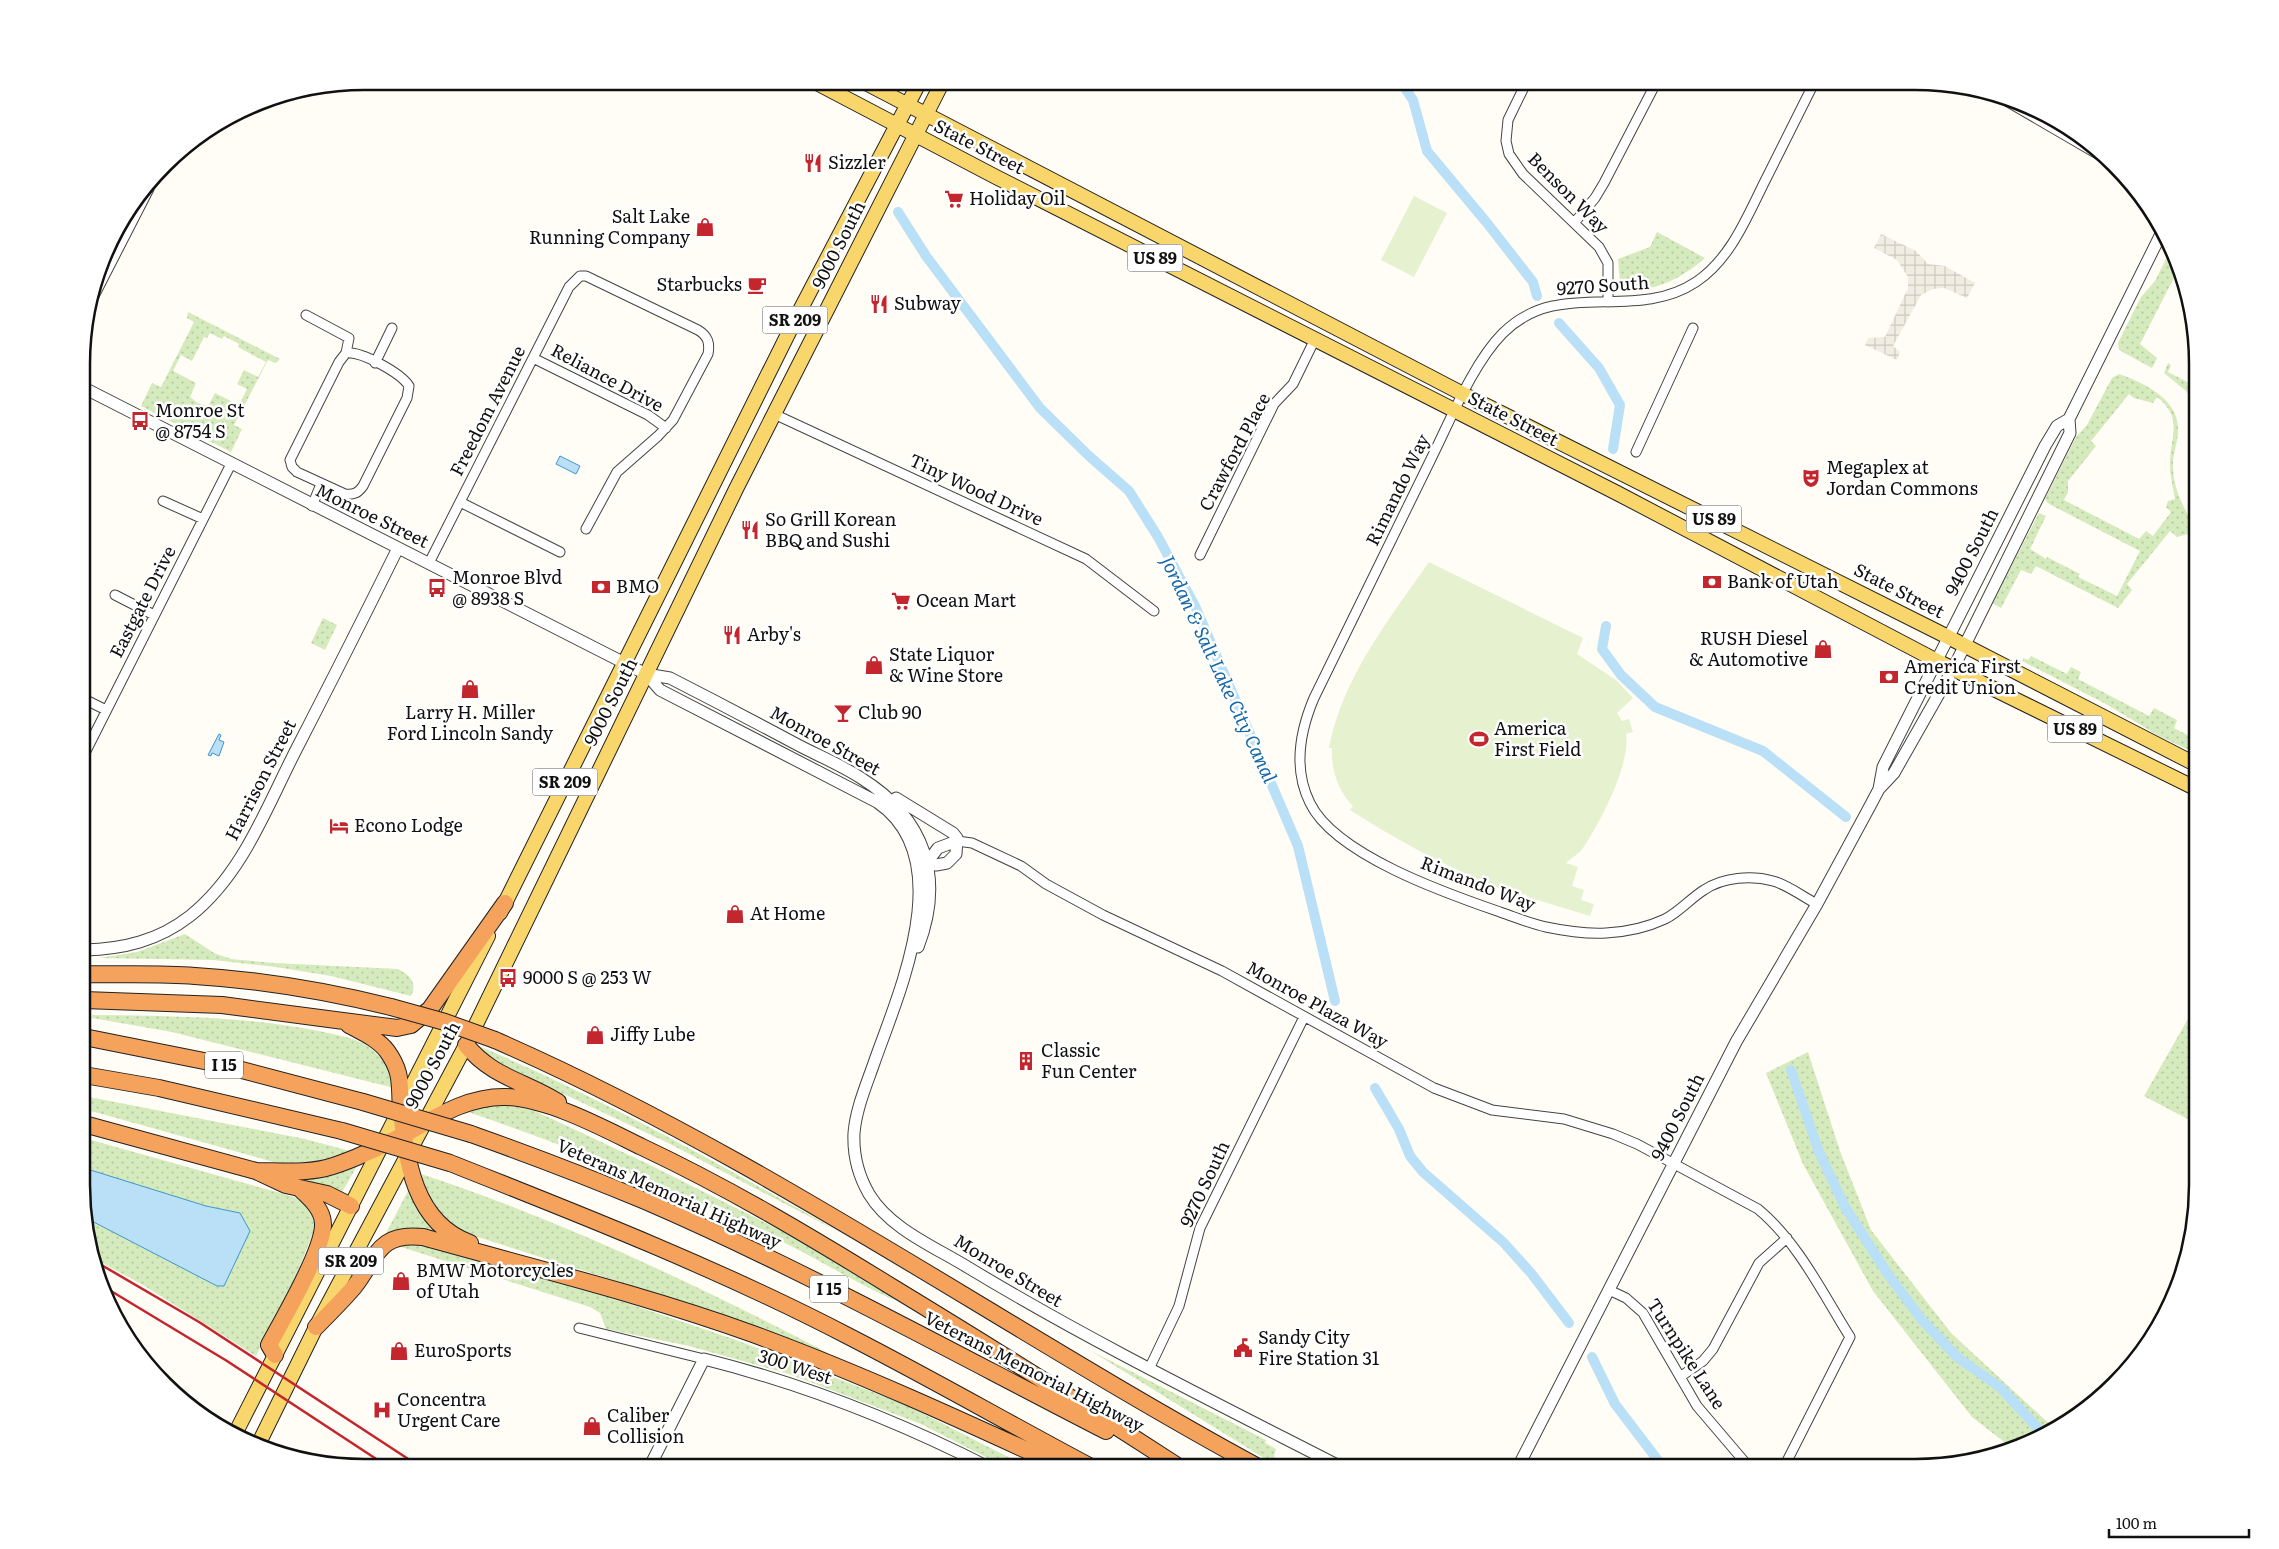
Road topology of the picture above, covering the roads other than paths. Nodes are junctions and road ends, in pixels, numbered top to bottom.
1 (830, 90) edge
2 (879, 90) edge
3 (916, 90) edge
4 (938, 90) edge
5 (1523, 90) edge
6 (1652, 90) edge
7 (1810, 90) edge
8 (908, 105) junction
9 (926, 114) junction
10 (897, 125) junction
11 (916, 136) junction
12 (137, 210) edge
13 (1574, 223) junction
14 (2159, 239) edge
15 (107, 270) edge
16 (1608, 302) junction
17 (306, 316) dead end
18 (392, 328) dead end
19 (1693, 328) dead end
20 (1315, 339) junction
21 (346, 352) junction
22 (533, 358) junction
23 (375, 363) junction
24 (90, 391) edge
25 (1463, 394) junction
26 (1455, 411) junction
27 (774, 414) junction
28 (2069, 419) junction
29 (666, 428) junction
30 (1636, 452) dead end
31 (231, 464) junction
32 (321, 484) junction
33 (163, 500) dead end
34 (460, 502) junction
35 (312, 506) junction
36 (203, 519) junction
37 (586, 529) dead end
38 (398, 548) junction
39 (560, 552) dead end
40 (1200, 555) dead end
41 (429, 564) junction
42 (116, 596) dead end
43 (1154, 611) dead end
44 (154, 615) junction
45 (1948, 637) junction
46 (1964, 645) junction
47 (1937, 661) junction
48 (624, 663) junction
49 (1953, 669) junction
50 (646, 674) junction
51 (90, 702) edge
52 (106, 710) junction
53 (90, 743) edge
54 (2189, 761) edge
55 (861, 778) junction
56 (2189, 785) edge
57 (1879, 788) junction
58 (889, 811) junction
59 (957, 841) junction
60 (927, 861) junction
61 (505, 903) junction
62 (1816, 904) junction
63 (90, 949) edge
64 (90, 974) edge
65 (903, 978) junction
66 (90, 1000) edge
67 (1304, 1016) junction
68 (344, 1022) junction
69 (90, 1038) edge
70 (466, 1045) junction
71 (90, 1076) edge
72 (401, 1107) junction
73 (585, 1119) junction
74 (424, 1123) junction
75 (90, 1126) edge
76 (404, 1134) junction
77 (382, 1145) junction
78 (406, 1156) junction
79 (1674, 1163) junction
80 (256, 1171) junction
81 (299, 1188) junction
82 (352, 1206) junction
83 (1788, 1238) junction
84 (538, 1268) junction
85 (1609, 1290) junction
86 (316, 1327) junction
87 (579, 1328) dead end
88 (275, 1355) junction
89 (704, 1359) junction
90 (1149, 1369) junction
91 (1680, 1377) junction
92 (238, 1428) edge
93 (261, 1439) edge
94 (654, 1459) edge
95 (972, 1459) edge
96 (1044, 1459) edge
97 (1074, 1459) edge
98 (1161, 1459) edge
99 (1164, 1459) edge
100 (1244, 1459) edge
101 (1325, 1459) edge
102 (1522, 1459) edge
103 (1742, 1459) edge
104 (1788, 1459) edge

1 - 10 main road, State Street / US 89
2 - 8 main road, State Street / US 89
3 - 8 main road, 9000 South / SR 209
4 - 9 main road, 9000 South / SR 209
5 - 13 street, Benson Way
6 - 13 street
7 - 16 street, 9270 South
8 - 9 main road, State Street / US 89
8 - 10 main road, 9000 South / SR 209
9 - 11 main road, 9000 South / SR 209
9 - 25 main road, State Street / US 89
10 - 11 main road, State Street / US 89
10 - 48 main road, 9000 South / SR 209
11 - 20 main road, State Street / US 89
11 - 27 main road, 9000 South / SR 209
12 - 15 street
13 - 16 street, Benson Way
14 - 28 street, 9400 South
16 - 25 street, 9270 South
17 - 21 street
18 - 23 street
19 - 30 street
20 - 26 main road, State Street / US 89
20 - 40 street, Crawford Place
21 - 23 street
21 - 32 street
22 - 29 street, Reliance Drive
22 - 29 street, Freedom Avenue
22 - 34 street, Freedom Avenue
23 - 32 street
24 - 31 street, Monroe Street
25 - 26 street, Rimando Way
25 - 45 main road, State Street / US 89
26 - 47 main road, State Street / US 89
26 - 62 street, Rimando Way
27 - 43 street, Tiny Wood Drive
27 - 50 main road, 9000 South / SR 209
28 - 45 street, 9400 South
28 - 46 street, 9400 South
29 - 37 street
31 - 35 street, Monroe Street
31 - 36 street, Eastgate Drive
32 - 35 street
33 - 36 street
34 - 39 street
34 - 41 street, Freedom Avenue
35 - 38 street, Monroe Street
36 - 44 street, Eastgate Drive
38 - 41 street, Monroe Street
38 - 63 street, Harrison Street
41 - 48 street, Monroe Street
42 - 44 street
44 - 52 street, Eastgate Drive
45 - 46 main road, State Street / US 89
45 - 47 street, 9400 South
46 - 49 street, 9400 South
46 - 54 main road, State Street / US 89
47 - 49 main road, State Street / US 89
47 - 57 street, 9400 South
48 - 50 street, Monroe Street
48 - 61 main road, 9000 South / SR 209
49 - 56 main road, State Street / US 89
49 - 57 street, 9400 South
50 - 55 street, Monroe Street
50 - 58 street, Monroe Street
50 - 70 main road, 9000 South / SR 209
51 - 52 street
52 - 53 street, Eastgate Drive
55 - 59 street
55 - 60 street, Monroe Street
57 - 62 street, 9400 South
58 - 60 street
58 - 65 street, Monroe Street
59 - 60 street
59 - 60 street
59 - 67 street, Monroe Plaza Way
60 - 65 street, Monroe Street
61 - 68 highway
61 - 72 main road, 9000 South / SR 209
62 - 79 street, 9400 South
64 - 100 highway, bridge
65 - 90 street, Monroe Street
66 - 68 highway
67 - 79 street, Monroe Plaza Way
67 - 90 street, 9270 South
68 - 72 highway
69 - 98 highway, Veterans Memorial Highway / I 15, bridge
70 - 73 highway
70 - 74 main road, 9000 South / SR 209
71 - 97 highway, I 15, bridge
72 - 76 highway
72 - 77 main road, 9000 South / SR 209
73 - 74 highway
73 - 99 highway
74 - 76 highway
74 - 78 main road, 9000 South / SR 209
75 - 80 highway
76 - 77 highway
76 - 78 highway
77 - 80 highway
77 - 82 main road, 9000 South / SR 209
78 - 84 highway
78 - 86 main road, 9000 South / SR 209
79 - 83 street, Monroe Plaza Way
79 - 85 street, 9400 South
80 - 81 highway
81 - 82 highway
81 - 88 highway
82 - 88 main road, 9000 South / SR 209
83 - 91 street
83 - 104 street, Monroe Plaza Way
84 - 86 highway
84 - 96 highway
85 - 91 street, Turnpike Lane
85 - 102 street, 9400 South
86 - 93 main road, 9000 South / SR 209
87 - 89 street, 300 West
88 - 92 main road, 9000 South / SR 209
89 - 94 street
89 - 95 street, 300 West
90 - 101 street, Monroe Street
91 - 103 street, Turnpike Lane

